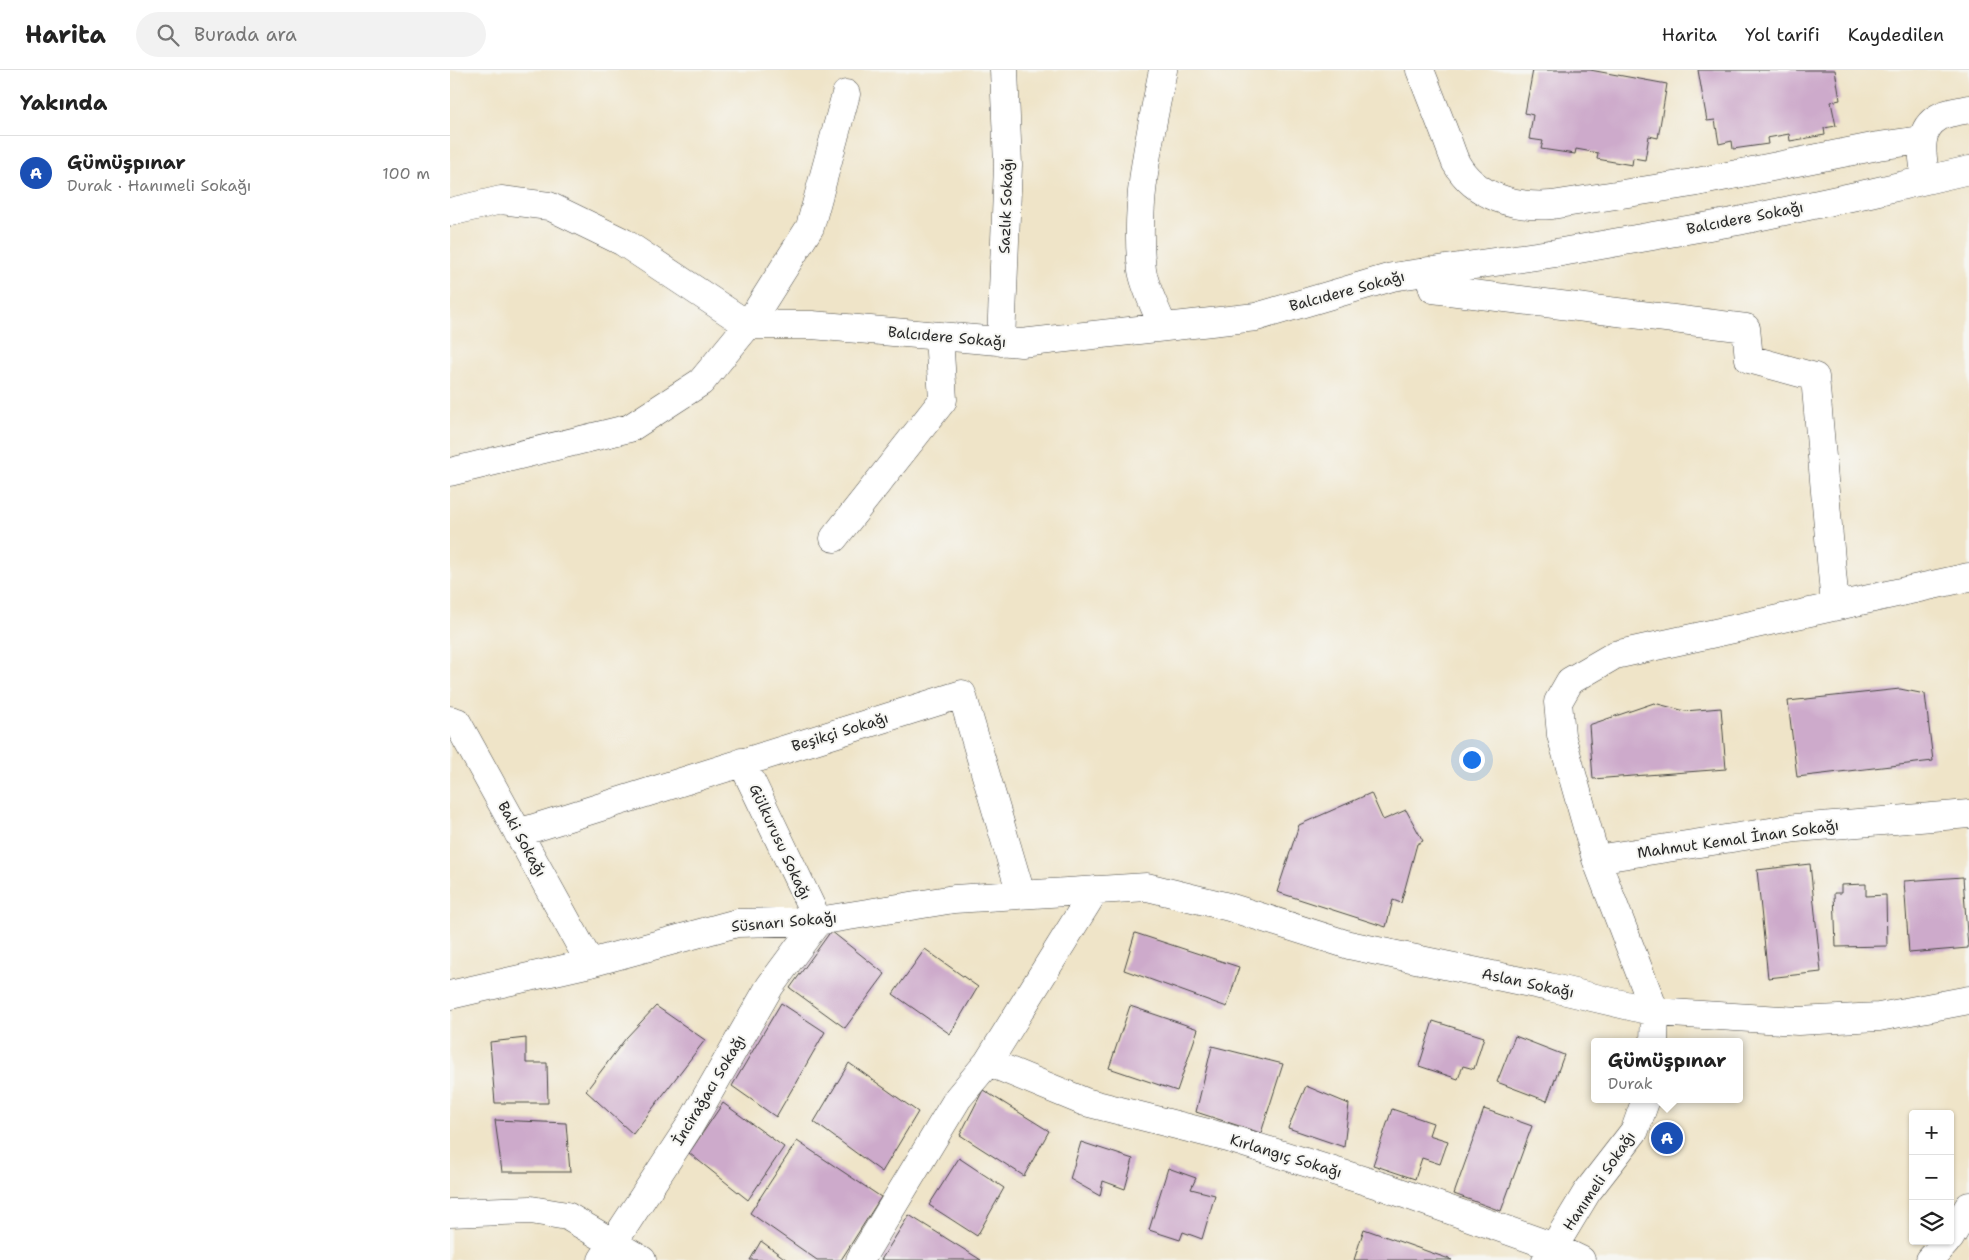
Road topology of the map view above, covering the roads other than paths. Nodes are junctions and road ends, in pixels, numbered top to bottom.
1 (1004, 70) edge
2 (1163, 70) edge
3 (1420, 70) edge
4 (846, 94) dead end
5 (1969, 109) edge
6 (1922, 140) junction
7 (1969, 170) edge
8 (1926, 180) junction
9 (450, 212) edge
10 (1429, 271) junction
11 (748, 324) junction
12 (1163, 327) junction
13 (939, 336) junction
14 (1001, 342) junction
15 (450, 472) edge
16 (834, 538) dead end
17 (1969, 577) edge
18 (1835, 606) junction
19 (450, 720) edge
20 (742, 762) junction
21 (1969, 814) edge
22 (518, 833) junction
23 (1596, 859) junction
24 (1095, 890) junction
25 (1021, 894) junction
26 (818, 921) junction
27 (590, 963) junction
28 (450, 995) edge
29 (1969, 1000) edge
30 (1655, 1012) junction
31 (1654, 1038) edge
32 (988, 1062) junction
33 (1644, 1103) edge
34 (1969, 1206) edge
35 (450, 1213) edge
36 (1954, 1231) edge
37 (1943, 1245) edge
38 (608, 1252) edge
39 (1550, 1254) edge
40 (642, 1260) edge
41 (860, 1260) edge
42 (1581, 1260) edge
43 (1930, 1260) edge

1 - 14 street, Sazlık Sokağı
2 - 12 street
3 - 6 street
4 - 11 street
5 - 6 street
6 - 8 street
7 - 8 street, Balcıdere Sokağı
8 - 10 street, Balcıdere Sokağı
9 - 11 street
10 - 12 street, Balcıdere Sokağı
10 - 18 street
11 - 13 street, Balcıdere Sokağı
11 - 15 street
12 - 14 street, Balcıdere Sokağı
13 - 14 street, Balcıdere Sokağı
13 - 16 street
17 - 18 street
18 - 23 street
19 - 22 street, Baki Sokağı
20 - 22 street, Beşikçi Sokağı
20 - 25 street, Beşikçi Sokağı
20 - 26 street, Gülkurusu Sokağı
21 - 23 street, Mahmut Kemal İnan Sokağı
22 - 27 street, Baki Sokağı
23 - 30 street
24 - 25 street, Süsnarı Sokağı
24 - 30 street, Aslan Sokağı
24 - 32 street
25 - 26 street, Süsnarı Sokağı
26 - 27 street, Süsnarı Sokağı
26 - 38 street, İncirağacı Sokağı
27 - 28 street, Süsnarı Sokağı
29 - 30 street, Aslan Sokağı
30 - 31 street
32 - 39 street, Kırlangıç Sokağı
32 - 41 street
33 - 39 street, Hanımeli Sokağı
34 - 36 street
35 - 38 street
37 - 43 street
38 - 40 street
39 - 42 street, Kırlangıç Sokağı

